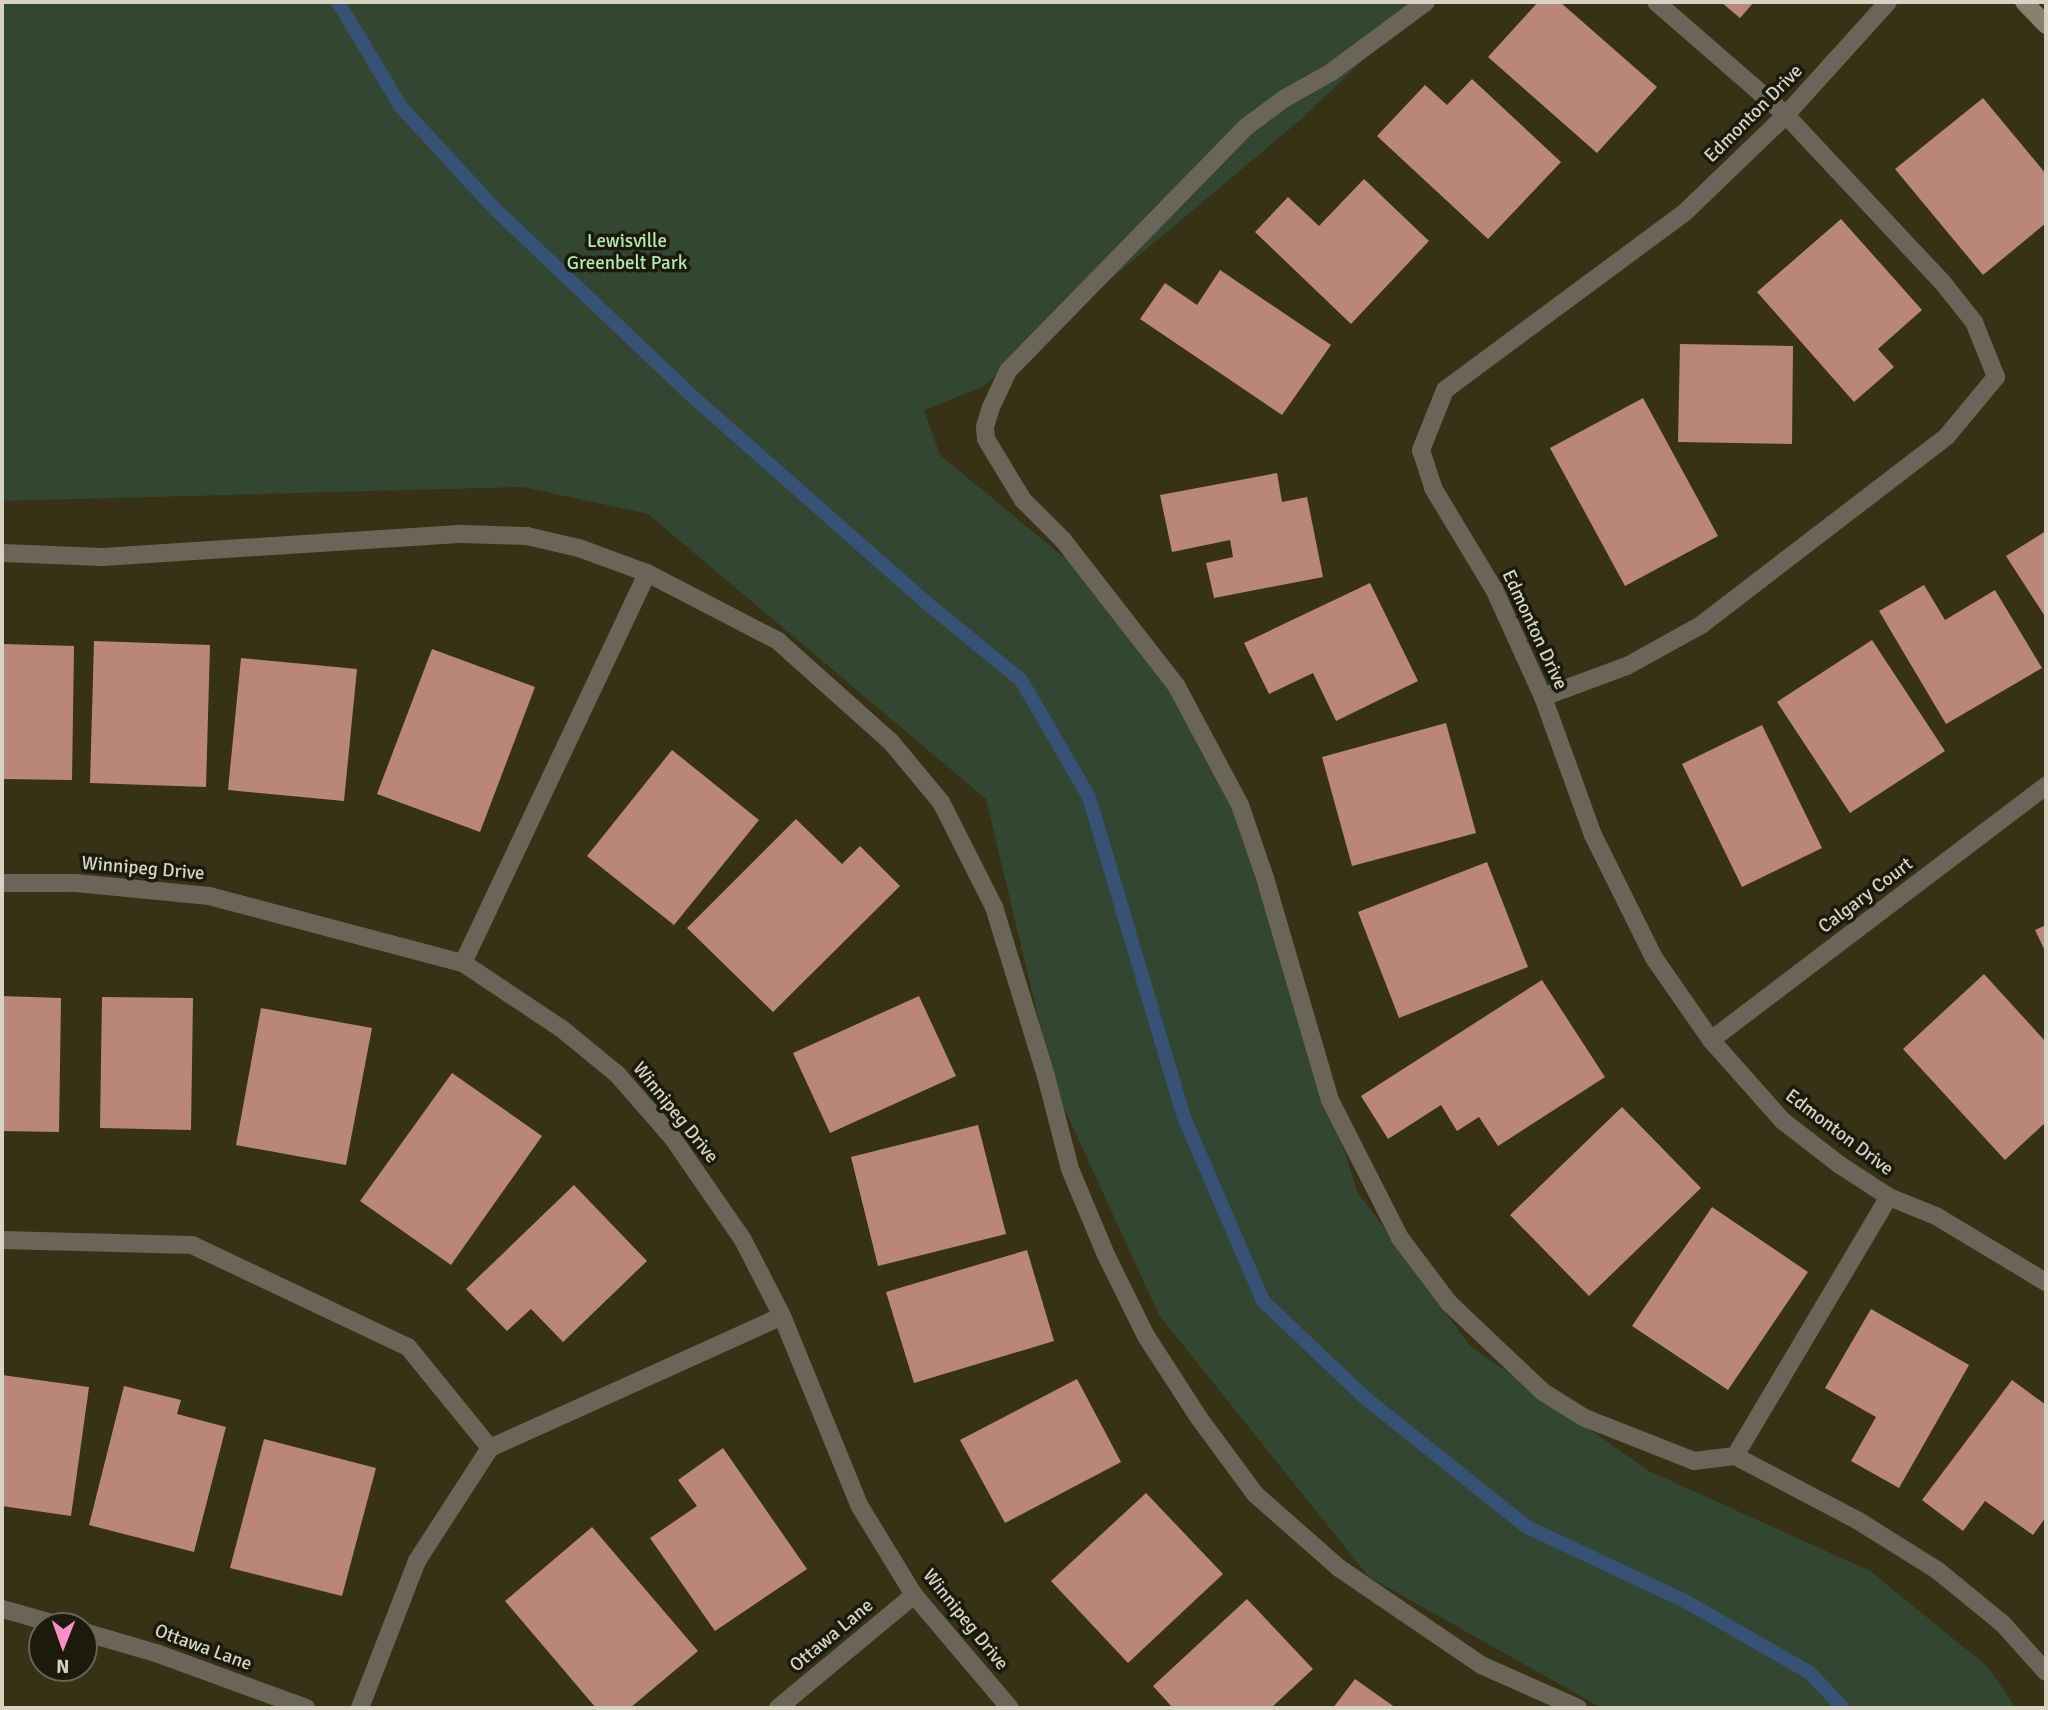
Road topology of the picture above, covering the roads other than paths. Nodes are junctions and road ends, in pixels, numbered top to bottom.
1 (1426, 2) edge
2 (1656, 2) edge
3 (1888, 2) edge
4 (2024, 2) edge
5 (2046, 25) edge
6 (1786, 115) junction
7 (2, 553) edge
8 (646, 573) junction
9 (1543, 697) junction
10 (2046, 786) edge
11 (2, 883) edge
12 (463, 964) junction
13 (1711, 1040) junction
14 (1889, 1197) junction
15 (2, 1240) edge
16 (2046, 1282) edge
17 (782, 1315) junction
18 (490, 1448) junction
19 (1735, 1456) junction
20 (914, 1595) junction
21 (2, 1609) edge
22 (28, 1616) edge
23 (98, 1636) edge
24 (2046, 1672) edge
25 (306, 1708) edge
26 (360, 1708) edge
27 (778, 1708) edge
28 (1010, 1708) edge
29 (1578, 1708) edge

1 - 19 street
2 - 6 street
3 - 6 street, Edmonton Drive
4 - 5 street
6 - 9 street, Edmonton Drive
6 - 9 street
7 - 8 street
8 - 12 street
8 - 29 street
9 - 13 street, Edmonton Drive
10 - 13 street, Calgary Court
11 - 12 street, Winnipeg Drive
12 - 17 street, Winnipeg Drive
13 - 14 street, Edmonton Drive
14 - 16 street, Edmonton Drive
14 - 19 street
15 - 18 street
17 - 18 street
17 - 20 street, Winnipeg Drive
18 - 26 street
19 - 24 street
20 - 27 street, Ottawa Lane
20 - 28 street, Winnipeg Drive
21 - 22 street
23 - 25 street, Ottawa Lane

